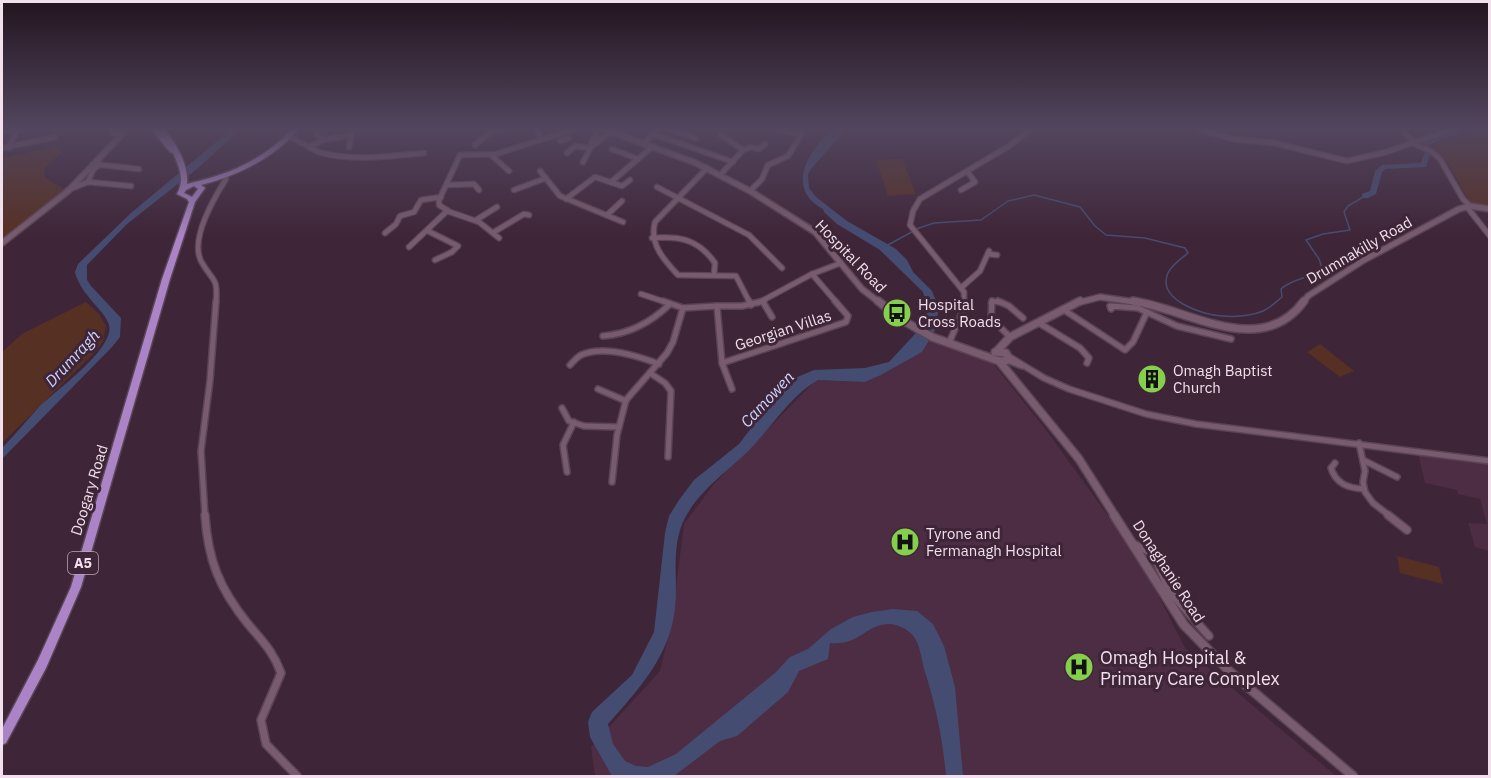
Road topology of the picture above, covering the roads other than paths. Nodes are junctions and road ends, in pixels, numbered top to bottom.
1 (93, 164) edge
2 (100, 164) edge
3 (102, 164) edge
4 (181, 164) edge
5 (248, 164) edge
6 (456, 164) edge
7 (501, 164) edge
8 (632, 164) edge
9 (697, 164) edge
10 (731, 164) edge
11 (770, 164) edge
12 (978, 164) edge
13 (1443, 164) edge
14 (707, 168) junction
15 (139, 169) dead end
16 (509, 171) dead end
17 (540, 171) dead end
18 (967, 171) junction
19 (721, 174) junction
20 (225, 176) junction
21 (546, 178) junction
22 (630, 180) dead end
23 (88, 182) junction
24 (611, 182) junction
25 (447, 185) junction
26 (130, 186) dead end
27 (191, 186) junction
28 (657, 188) dead end
29 (68, 190) junction
30 (479, 190) dead end
31 (514, 190) dead end
32 (961, 190) dead end
33 (750, 191) junction
34 (441, 197) junction
35 (679, 197) junction
36 (566, 199) junction
37 (189, 200) junction
38 (622, 201) dead end
39 (497, 207) dead end
40 (1468, 207) junction
41 (1490, 209) edge
42 (447, 211) junction
43 (529, 214) dead end
44 (607, 215) junction
45 (476, 220) junction
46 (623, 222) dead end
47 (428, 231) junction
48 (494, 232) junction
49 (385, 233) dead end
50 (1490, 236) edge
51 (499, 238) dead end
52 (652, 238) junction
53 (2, 243) edge
54 (409, 247) dead end
55 (997, 255) dead end
56 (435, 260) dead end
57 (841, 263) junction
58 (782, 268) dead end
59 (812, 274) junction
60 (714, 275) junction
61 (962, 287) junction
62 (640, 294) dead end
63 (763, 302) junction
64 (752, 304) junction
65 (669, 305) junction
66 (717, 306) junction
67 (683, 308) junction
68 (1111, 309) dead end
69 (1064, 310) junction
70 (1147, 312) junction
71 (1179, 314) junction
72 (772, 317) dead end
73 (1023, 318) dead end
74 (1039, 323) junction
75 (1177, 326) junction
76 (603, 336) dead end
77 (932, 337) joint
78 (1231, 339) dead end
79 (1007, 340) junction
80 (950, 343) junction
81 (636, 348) dead end
82 (632, 355) junction
83 (1002, 357) junction
84 (722, 363) junction
85 (1087, 363) dead end
86 (659, 364) junction
87 (570, 365) dead end
88 (650, 373) junction
89 (598, 389) dead end
90 (732, 389) dead end
91 (626, 401) junction
92 (562, 408) dead end
93 (574, 422) junction
94 (619, 427) junction
95 (1359, 443) junction
96 (669, 457) dead end
97 (1363, 460) junction
98 (1490, 461) edge
99 (1335, 462) dead end
100 (567, 472) dead end
101 (1397, 477) dead end
102 (612, 482) dead end
103 (1364, 489) junction
104 (1407, 530) dead end
105 (1133, 544) junction
106 (1207, 633) dead end
107 (2, 739) edge
108 (297, 777) edge
109 (1353, 777) edge

1 - 29 street
2 - 23 street
3 - 15 street
4 - 27 highway
5 - 20 highway
6 - 25 street
7 - 16 street
8 - 24 street
9 - 14 main road, Hospital Road
10 - 19 street
11 - 33 street
12 - 18 street
13 - 40 street
14 - 19 main road, Hospital Road
14 - 35 street
17 - 21 street
18 - 32 street
18 - 61 street
19 - 33 main road, Hospital Road
20 - 27 highway
20 - 108 street
21 - 31 street
21 - 36 street
22 - 24 street
23 - 26 street
23 - 29 street
24 - 36 street
25 - 30 street
25 - 34 street
27 - 37 highway, A5
27 - 37 highway
28 - 35 street
29 - 53 street
33 - 57 main road, Hospital Road
34 - 42 street
34 - 49 street
35 - 52 street
35 - 58 street
36 - 44 street
37 - 107 highway, Doogary Road / A5
38 - 44 street
39 - 45 street
40 - 41 main road
40 - 50 street
40 - 71 main road, Drumnakilly Road
42 - 45 street
42 - 47 street
43 - 48 street
44 - 46 street
45 - 48 street
47 - 54 street
47 - 56 street
48 - 51 street
52 - 60 street
52 - 60 street
55 - 61 street
57 - 59 street
57 - 77 main road, Hospital Road
59 - 63 street
59 - 84 street, Georgian Villas
60 - 64 street
61 - 80 street
62 - 65 street
63 - 64 street
63 - 72 street
64 - 66 street
65 - 67 street
65 - 76 street
66 - 67 street
66 - 84 street, Georgian Villas
67 - 86 street
68 - 70 street
69 - 70 street
69 - 71 main road, Drumnakilly Road
69 - 74 main road, Drumnakilly Road
70 - 75 street
71 - 75 street
73 - 79 street
74 - 79 main road, Drumnakilly Road
74 - 85 street
75 - 78 street
77 - 80 main road, Donaghanie Road
79 - 83 main road
80 - 83 main road, Donaghanie Road
81 - 82 street
82 - 86 street
82 - 87 street
83 - 95 street
83 - 105 main road, Donaghanie Road
84 - 90 street
86 - 88 street
88 - 91 street
88 - 96 street
89 - 91 street
91 - 94 street
92 - 93 street
93 - 94 street
93 - 100 street
94 - 102 street
95 - 97 street
95 - 98 street
97 - 101 street
97 - 103 street
99 - 103 street
103 - 104 street
105 - 106 street
105 - 109 main road, Donaghanie Road

